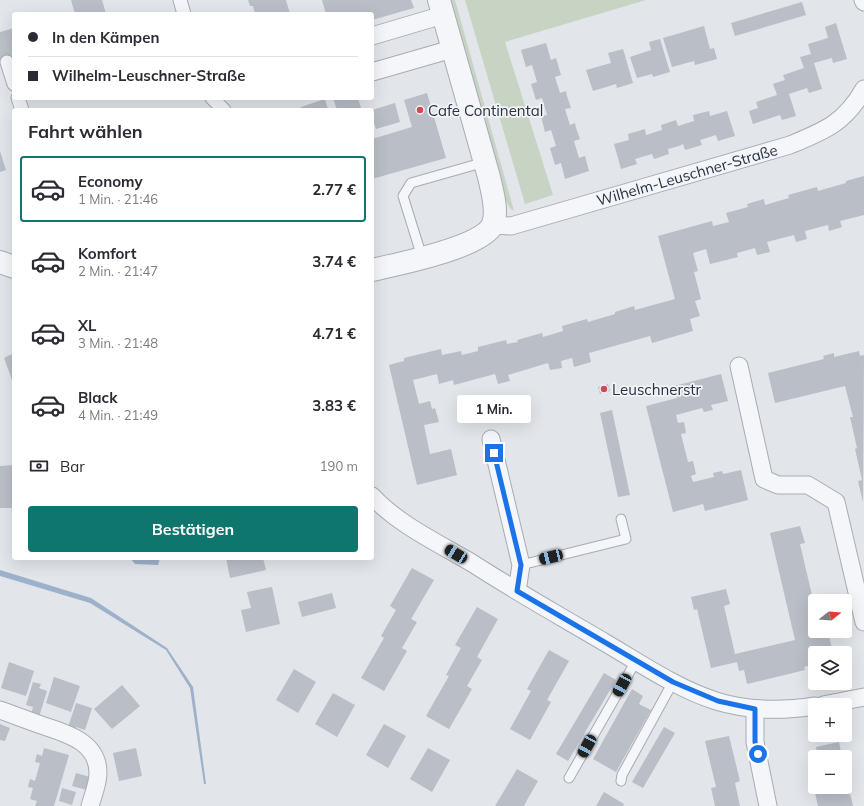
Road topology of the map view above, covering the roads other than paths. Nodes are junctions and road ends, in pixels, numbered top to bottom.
1 (180, 0) edge
2 (441, 8) edge
3 (183, 12) edge
4 (374, 35) edge
5 (452, 49) junction
6 (7, 62) tunnel mouth
7 (374, 71) edge
8 (12, 78) edge
9 (864, 89) edge
10 (214, 100) edge
11 (222, 108) edge
12 (487, 170) junction
13 (492, 225) junction
14 (422, 257) junction
15 (0, 262) edge
16 (12, 266) edge
17 (374, 269) edge
18 (739, 366) dead end
19 (491, 439) dead end
20 (374, 498) edge
21 (621, 519) dead end
22 (521, 565) junction
23 (517, 591) junction
24 (864, 622) edge
25 (636, 661) junction
26 (673, 682) junction
27 (864, 697) edge
28 (852, 699) edge
29 (808, 707) edge
30 (755, 709) junction
31 (0, 710) edge
32 (569, 778) dead end
33 (621, 781) dead end
34 (90, 806) edge
35 (768, 806) edge

1 - 3 street
2 - 4 street
2 - 5 street
5 - 7 street
5 - 12 street
6 - 8 street
9 - 13 street, Wilhelm-Leuschner-Straße
10 - 11 street
12 - 13 street
12 - 14 lane
13 - 14 street
14 - 17 street
15 - 16 street
18 - 24 street
19 - 22 street
20 - 23 street
21 - 22 lane
22 - 23 street
23 - 25 street
25 - 26 street
25 - 32 lane
26 - 30 street
26 - 33 lane
27 - 28 street
29 - 30 street
30 - 35 street
31 - 34 street

